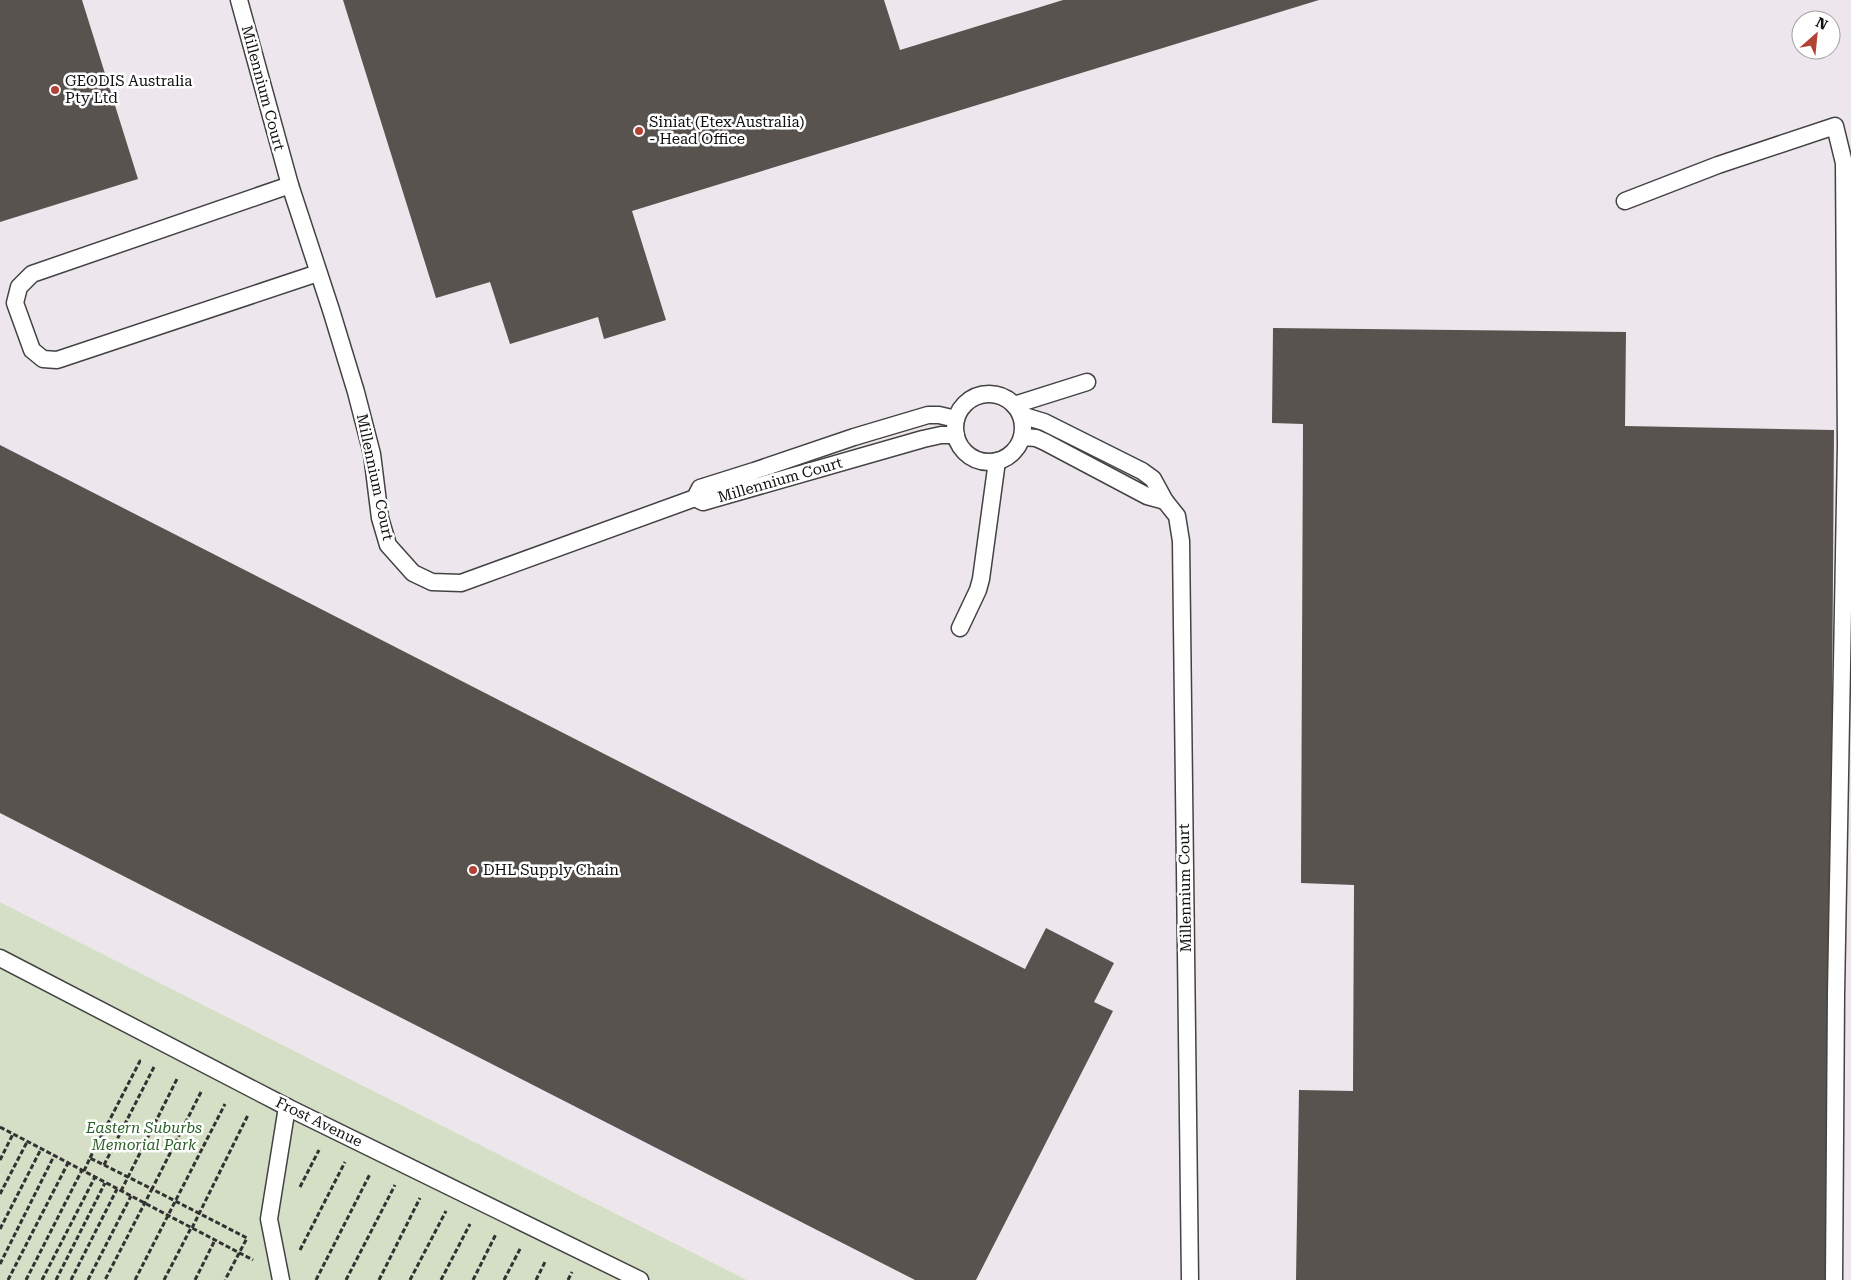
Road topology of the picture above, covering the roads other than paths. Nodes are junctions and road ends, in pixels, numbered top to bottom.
1 (239, 0) edge
2 (290, 185) junction
3 (1625, 201) dead end
4 (318, 273) junction
5 (1087, 382) dead end
6 (1018, 410) junction
7 (956, 427) junction
8 (1022, 437) junction
9 (997, 461) junction
10 (1165, 501) junction
11 (960, 628) dead end
12 (0, 958) edge
13 (287, 1107) junction
14 (280, 1277) edge
15 (640, 1280) edge
16 (1190, 1280) edge
17 (1834, 1280) edge

1 - 2 lane, Millennium Court
2 - 4 lane, Millennium Court
2 - 4 lane
3 - 17 lane
4 - 7 lane, Millennium Court
5 - 6 lane
6 - 7 lane
6 - 8 lane
6 - 10 lane, Millennium Court
7 - 9 lane
8 - 9 lane
8 - 10 lane
9 - 11 lane
10 - 16 lane, Millennium Court
12 - 13 lane, Frost Avenue
13 - 14 lane
13 - 15 lane, Frost Avenue

